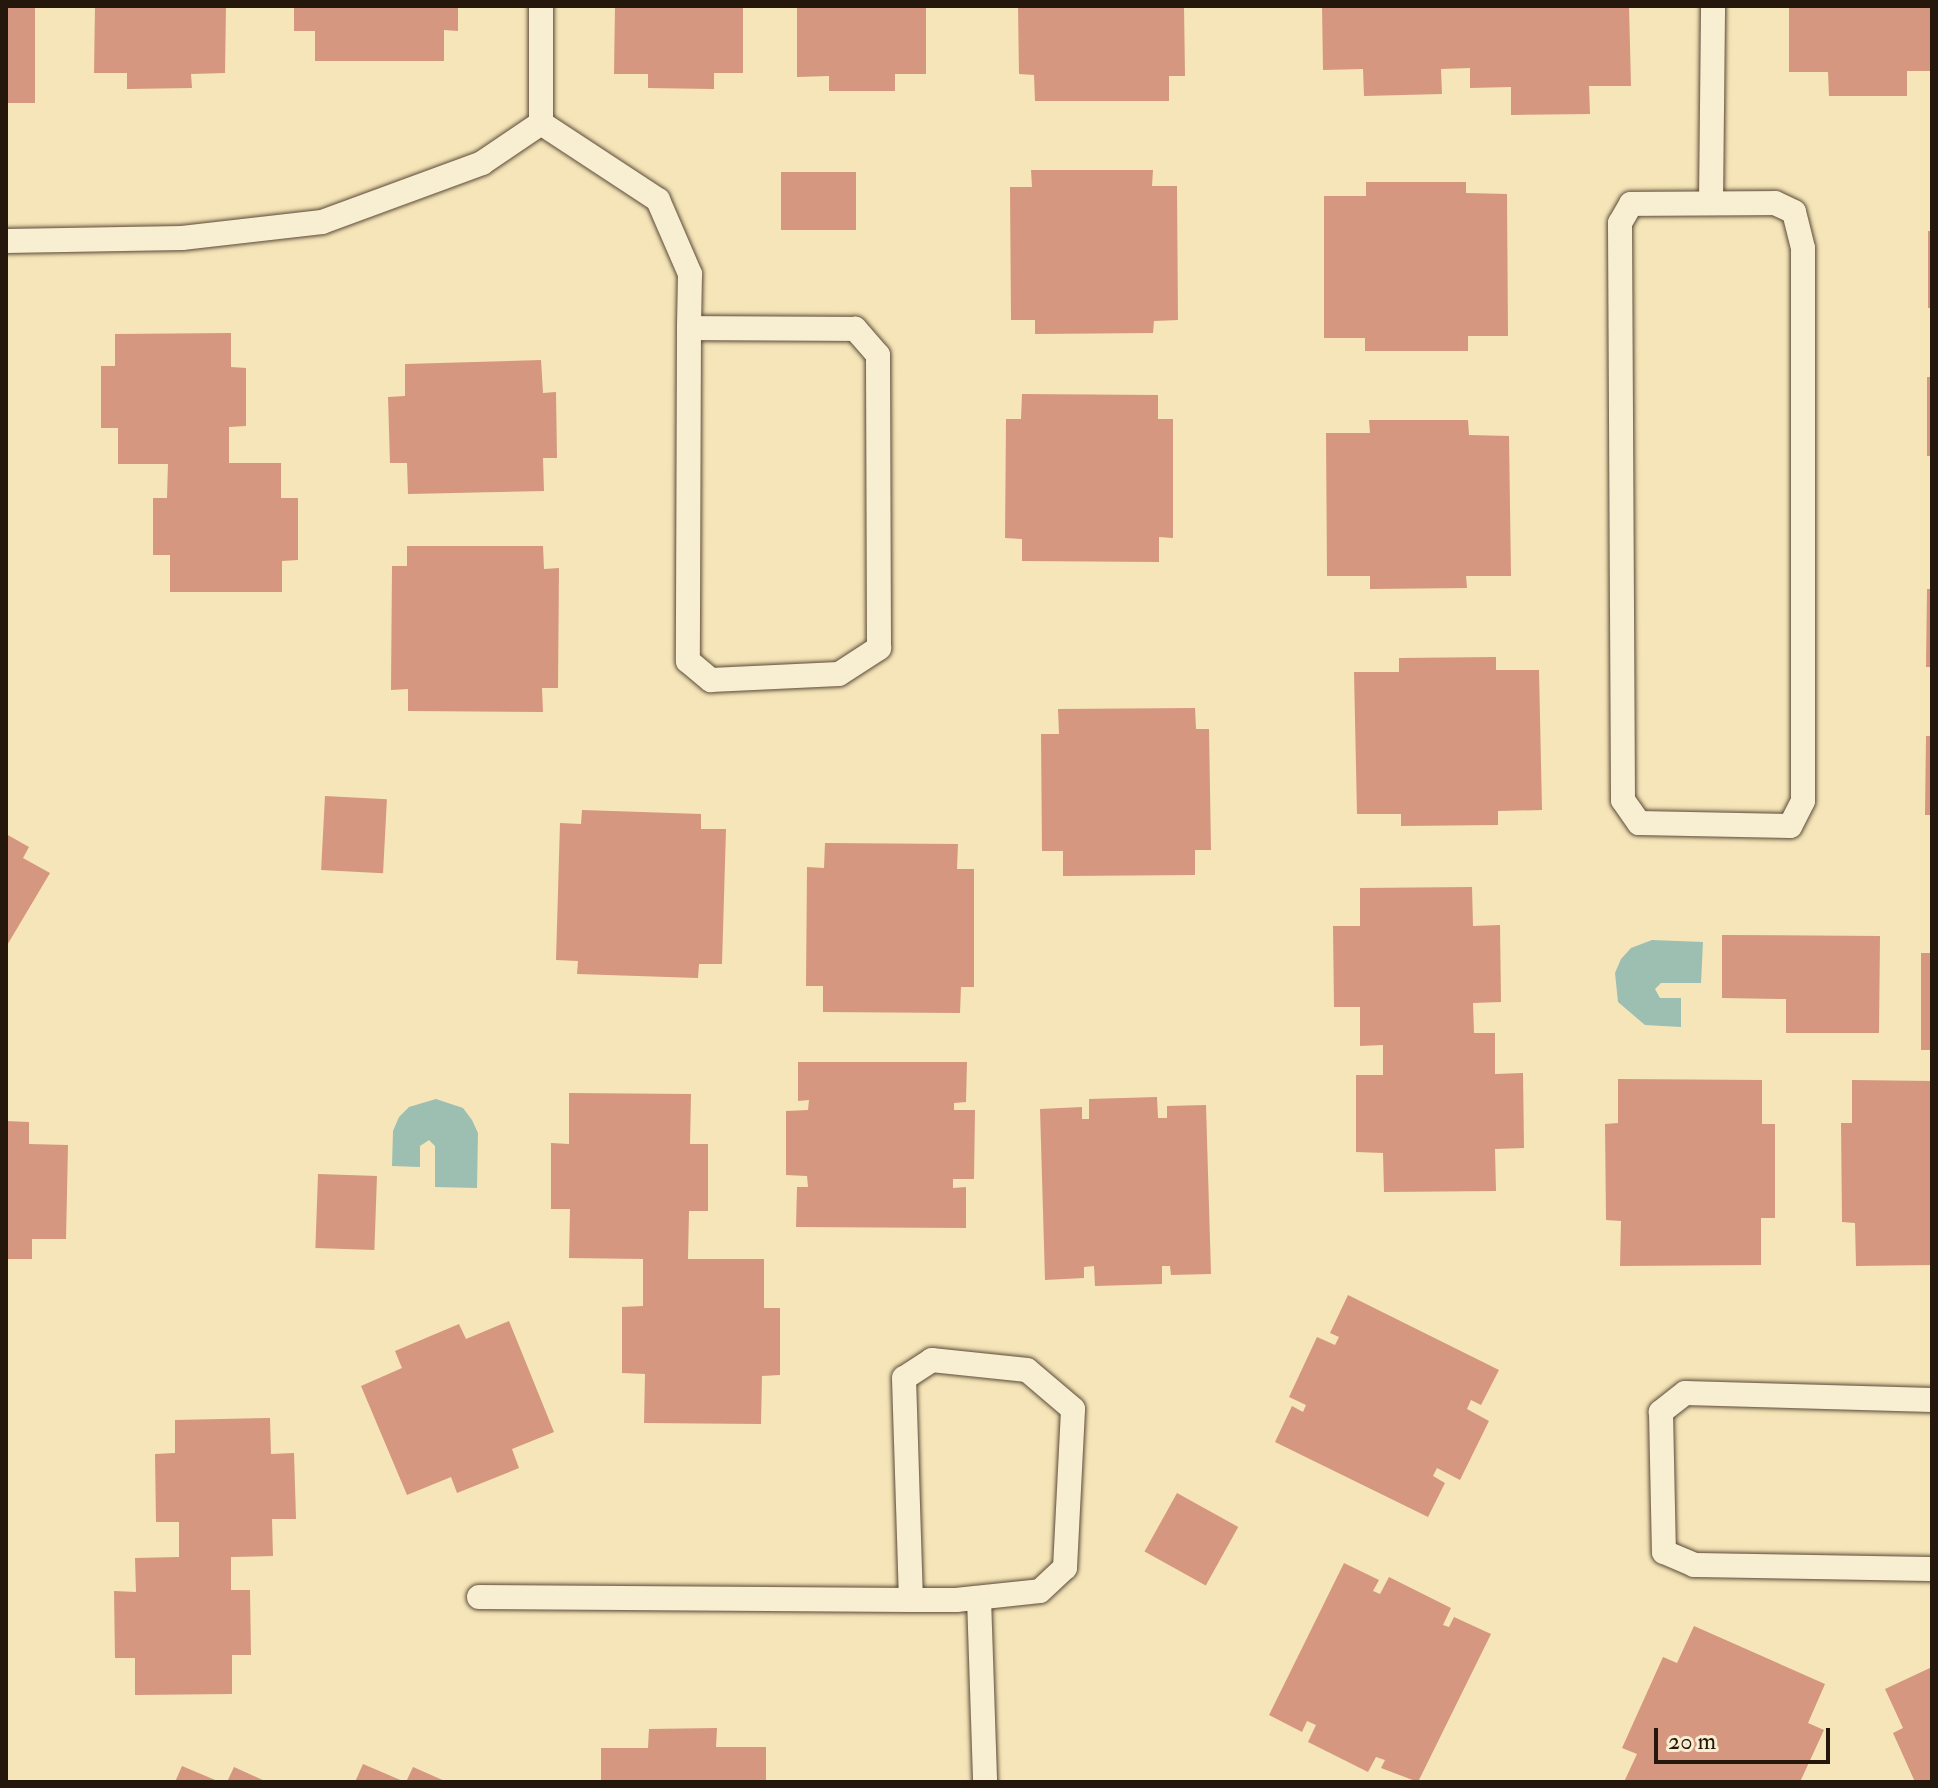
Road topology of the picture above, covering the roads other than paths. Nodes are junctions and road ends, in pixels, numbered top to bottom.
1 (541, 6) edge
2 (1713, 6) edge
3 (541, 123) junction
4 (1711, 203) junction
5 (6, 241) edge
6 (689, 328) junction
7 (1932, 1400) edge
8 (1932, 1569) edge
9 (479, 1597) dead end
10 (979, 1598) junction
11 (911, 1600) junction
12 (985, 1782) edge

1 - 3 lane
2 - 4 lane
3 - 5 lane
3 - 6 lane
4 - 4 lane
6 - 6 lane
7 - 8 lane
9 - 11 lane
10 - 11 lane
10 - 11 lane
10 - 12 lane

